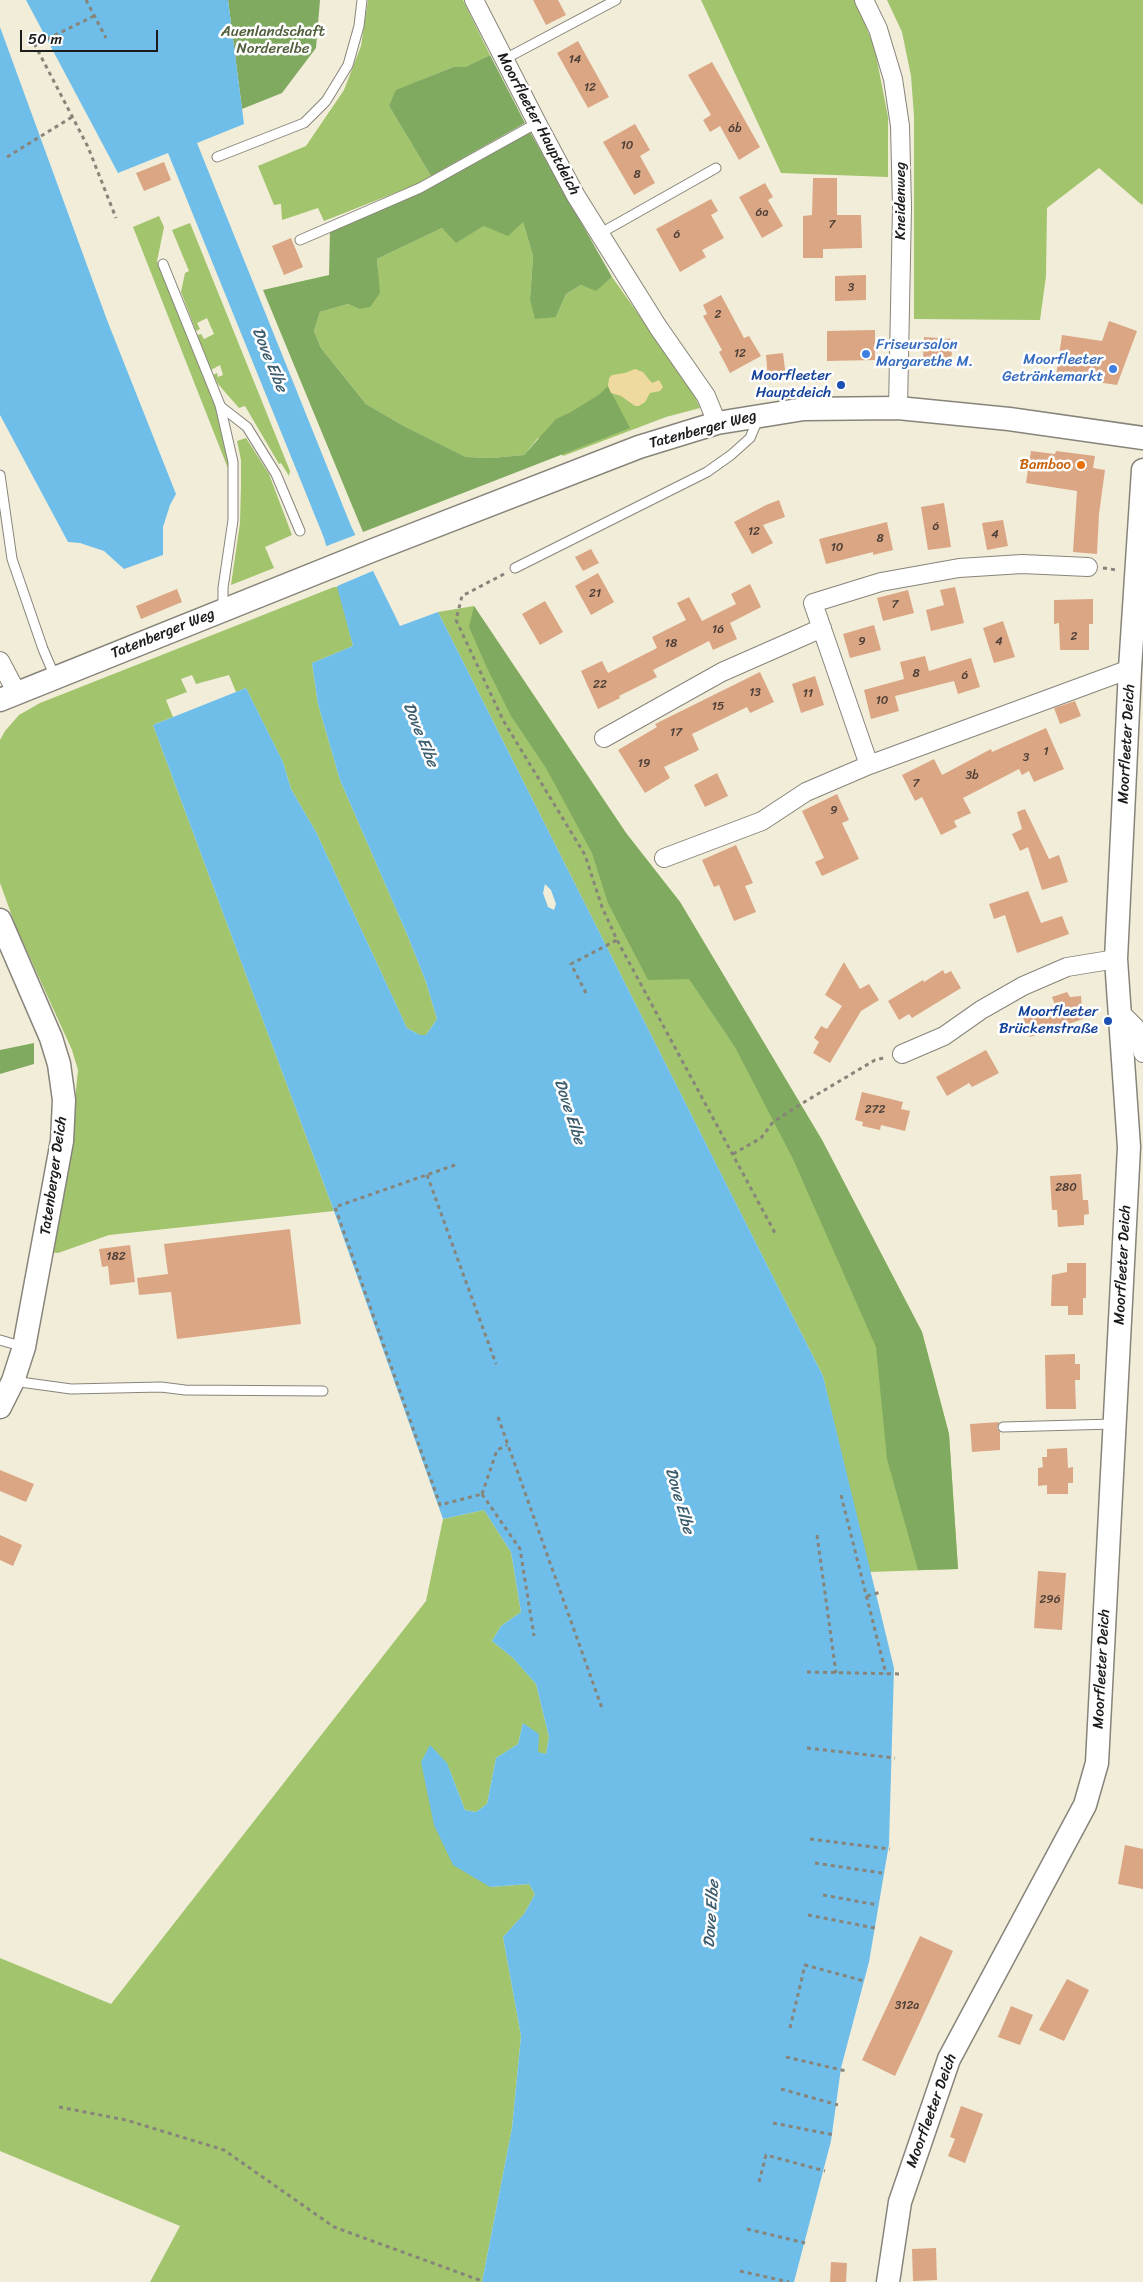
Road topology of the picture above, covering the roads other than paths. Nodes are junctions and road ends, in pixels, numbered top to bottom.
1 (362, 0) edge
2 (474, 0) edge
3 (616, 0) edge
4 (864, 0) edge
5 (503, 60) junction
6 (537, 123) junction
7 (217, 157) dead end
8 (716, 168) dead end
9 (599, 234) junction
10 (300, 240) dead end
11 (163, 264) dead end
12 (220, 405) junction
13 (898, 408) junction
14 (761, 415) junction
15 (718, 423) junction
16 (1143, 438) edge
17 (1143, 470) edge
18 (0, 475) edge
19 (300, 531) dead end
20 (1088, 567) road end
21 (515, 568) road end
22 (223, 610) junction
23 (822, 628) junction
24 (0, 661) edge
25 (1130, 669) junction
26 (55, 677) junction
27 (8, 697) edge
28 (0, 713) edge
29 (604, 738) dead end
30 (869, 765) junction
31 (664, 858) dead end
32 (0, 920) edge
33 (1116, 959) junction
34 (1120, 1012) junction
35 (1143, 1053) edge
36 (902, 1054) dead end
37 (0, 1340) edge
38 (24, 1347) junction
39 (13, 1381) junction
40 (323, 1392) dead end
41 (0, 1407) edge
42 (1115, 1424) junction
43 (1003, 1427) dead end
44 (888, 2282) edge

1 - 7 lane
2 - 5 street, Moorfleeter Hauptdeich
3 - 5 lane
4 - 13 street, Kneidenweg
5 - 6 street, Moorfleeter Hauptdeich
6 - 9 street, Moorfleeter Hauptdeich
6 - 10 lane
8 - 9 lane
9 - 15 street, Moorfleeter Hauptdeich
11 - 12 lane
12 - 19 lane
12 - 22 lane
13 - 14 street, Tatenberger Weg
13 - 16 street, Tatenberger Weg
14 - 15 street, Tatenberger Weg
14 - 21 lane
15 - 22 street, Tatenberger Weg
17 - 25 street, Moorfleeter Deich
18 - 26 lane
20 - 23 street
22 - 26 street, Tatenberger Weg
23 - 29 street
23 - 30 street
24 - 27 street
25 - 30 street
25 - 33 street, Moorfleeter Deich
26 - 27 street, Tatenberger Weg
27 - 28 street
30 - 31 street
32 - 38 street, Tatenberger Deich
33 - 34 street, Moorfleeter Deich
33 - 36 street
34 - 35 street
34 - 42 street, Moorfleeter Deich
37 - 38 lane
38 - 39 street, Tatenberger Deich
39 - 40 lane
39 - 41 street, Tatenberger Deich
42 - 43 lane
42 - 44 street, Moorfleeter Deich

